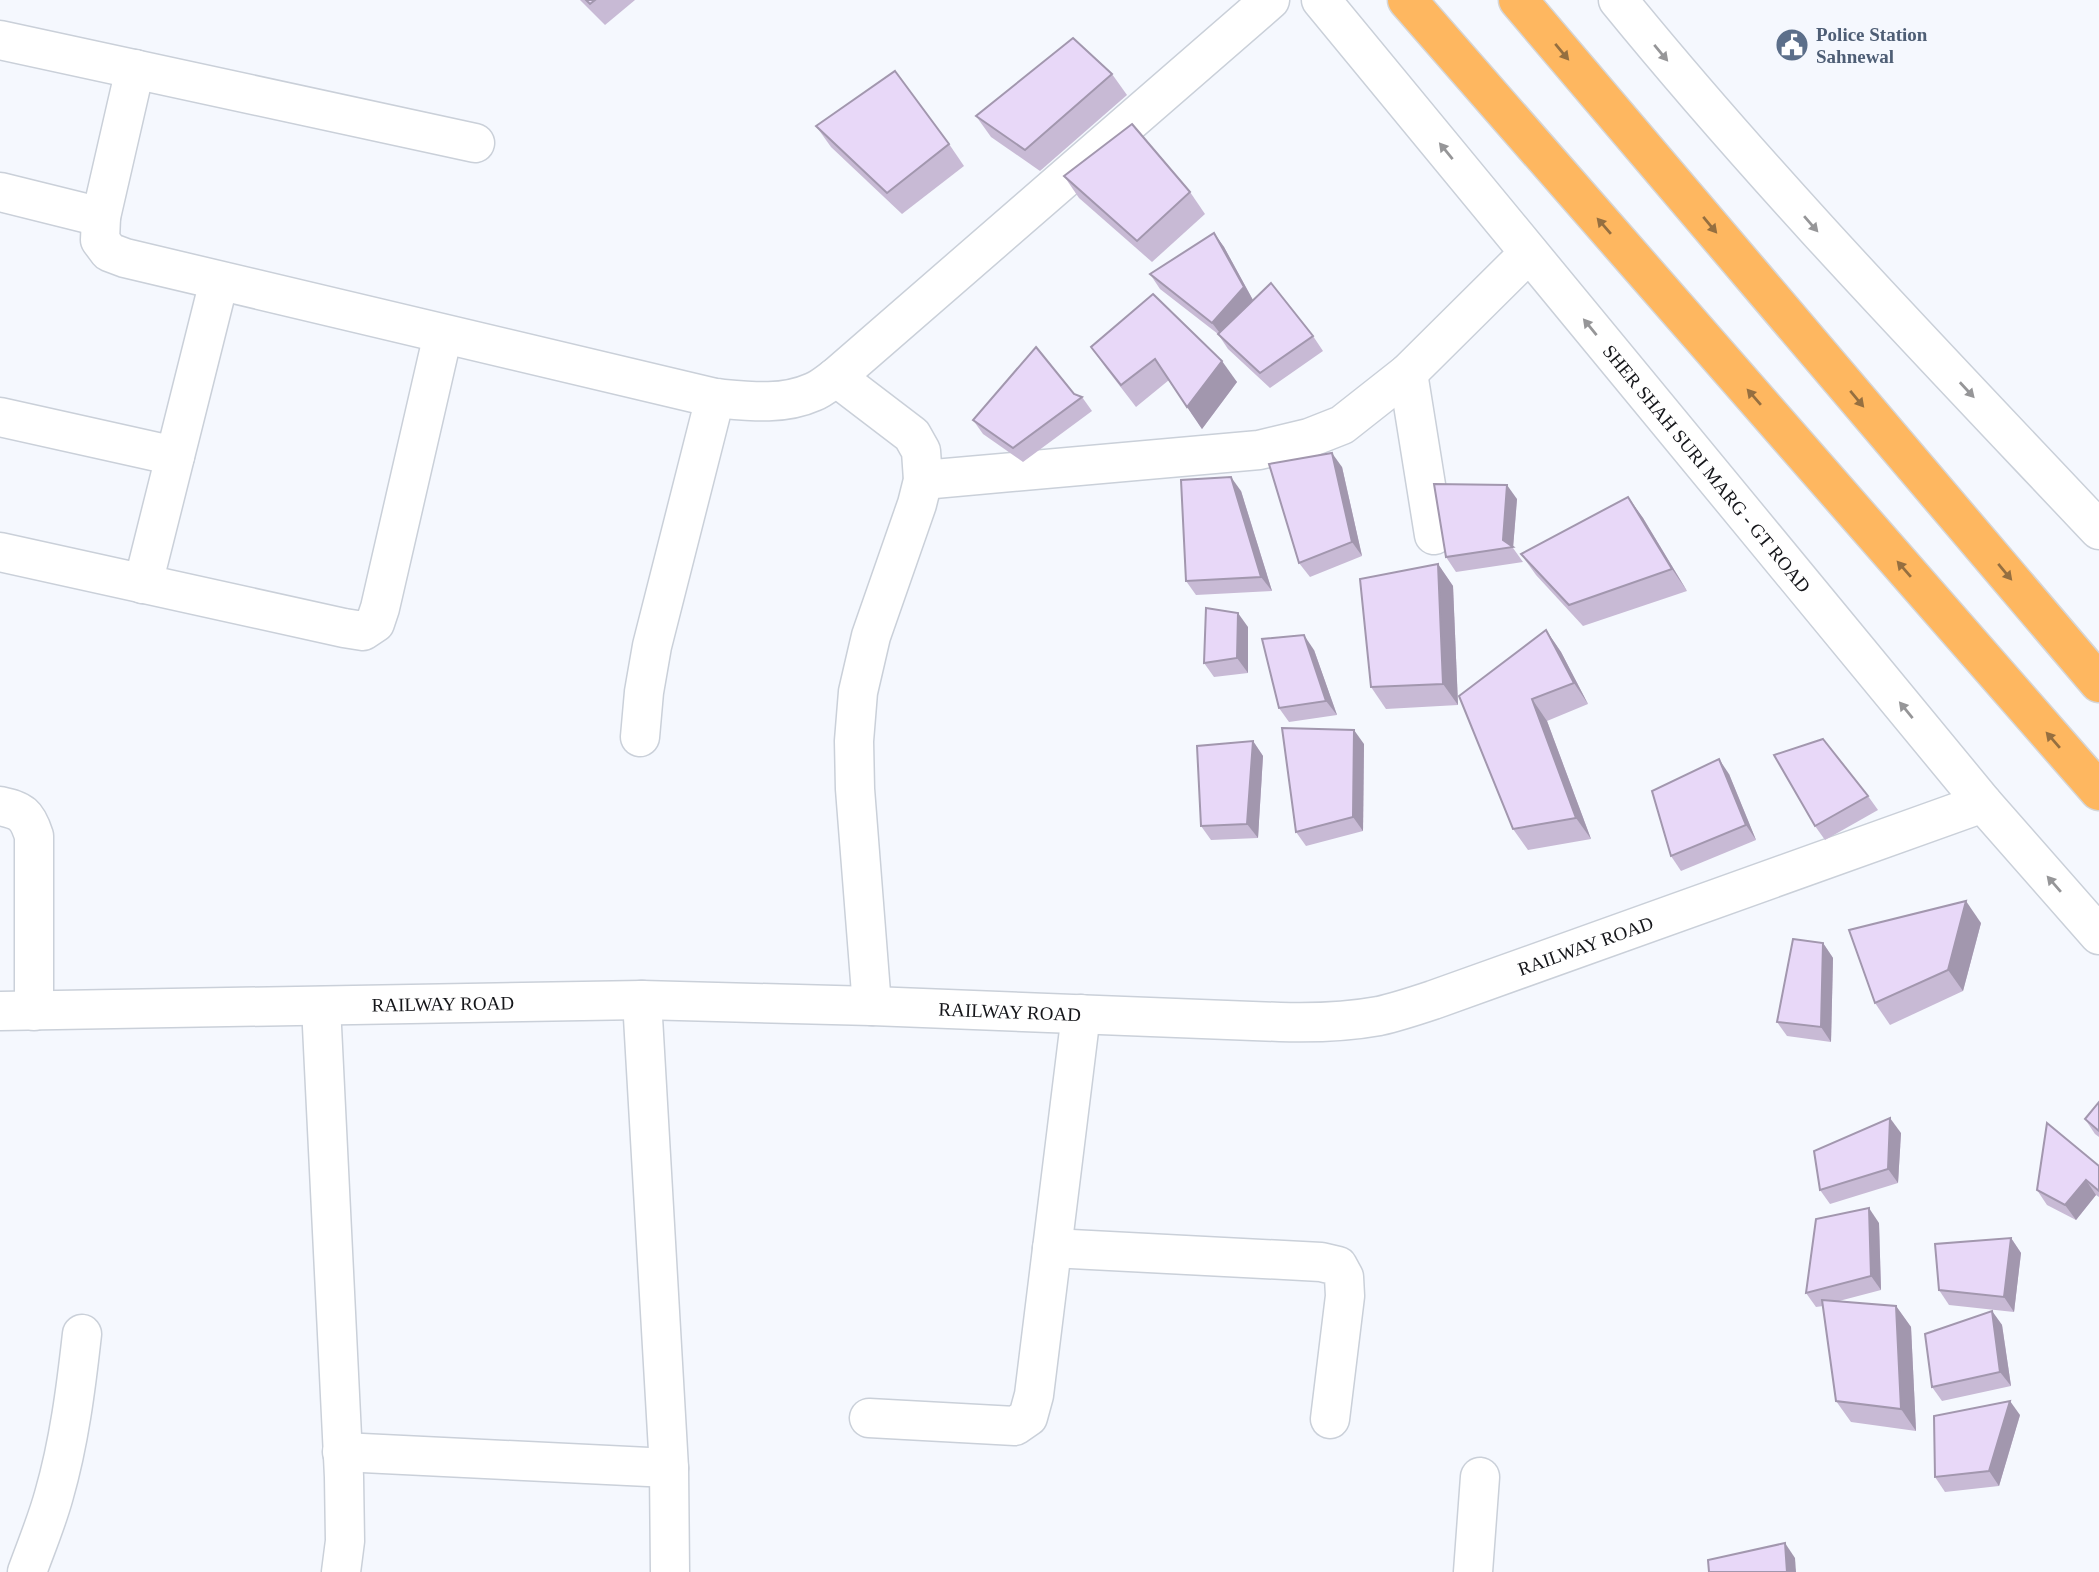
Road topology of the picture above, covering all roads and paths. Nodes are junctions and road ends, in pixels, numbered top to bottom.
1 (1270, 0) edge
2 (1321, 0) edge
3 (1406, 0) edge
4 (1518, 0) edge
5 (1618, 0) edge
6 (0, 40) edge
7 (135, 69) junction
8 (475, 143) dead end
9 (0, 192) edge
10 (101, 217) junction
11 (1529, 253) junction
12 (219, 281) junction
13 (443, 334) junction
14 (1408, 373) junction
15 (836, 377) junction
16 (715, 398) junction
17 (0, 417) edge
18 (175, 456) junction
19 (923, 480) junction
20 (2099, 530) edge
21 (1434, 536) dead end
22 (0, 552) edge
23 (143, 584) junction
24 (2099, 683) edge
25 (640, 737) dead end
26 (2099, 791) edge
27 (1983, 803) junction
28 (0, 806) edge
29 (2099, 935) edge
30 (642, 1000) junction
31 (321, 1006) junction
32 (872, 1006) junction
33 (17, 1011) edge
34 (1081, 1014) junction
35 (1052, 1248) junction
36 (82, 1334) dead end
37 (869, 1418) dead end
38 (1330, 1419) dead end
39 (342, 1452) junction
40 (669, 1468) junction
41 (1480, 1477) dead end
42 (27, 1572) edge
43 (341, 1572) edge
44 (670, 1572) edge
45 (1474, 1572) edge

1 - 15 street
11 -> 2 street, SHER SHAH SURI MARG - GT ROAD
26 -> 3 highway
4 -> 24 highway
5 -> 20 street
6 - 7 street
7 - 8 street
7 - 10 street
9 - 10 street
10 - 12 street
11 - 14 street
27 -> 11 street, SHER SHAH SURI MARG - GT ROAD
12 - 13 street
12 - 18 street
13 - 16 street
13 - 23 street
14 - 19 street
14 - 21 street
15 - 16 street
15 - 19 street
16 - 25 street
17 - 18 street
18 - 23 street
19 - 32 street
22 - 23 street
29 -> 27 street, SHER SHAH SURI MARG - GT ROAD
27 - 34 street, RAILWAY ROAD
28 - 33 street
30 - 31 street, RAILWAY ROAD
30 - 32 street, RAILWAY ROAD
30 - 40 street
31 - 33 street, RAILWAY ROAD
31 - 39 street
32 - 34 street, RAILWAY ROAD
34 - 35 street
35 - 37 street
35 - 38 street
36 - 42 street
39 - 40 street
39 - 43 street
40 - 44 street
41 - 45 street

